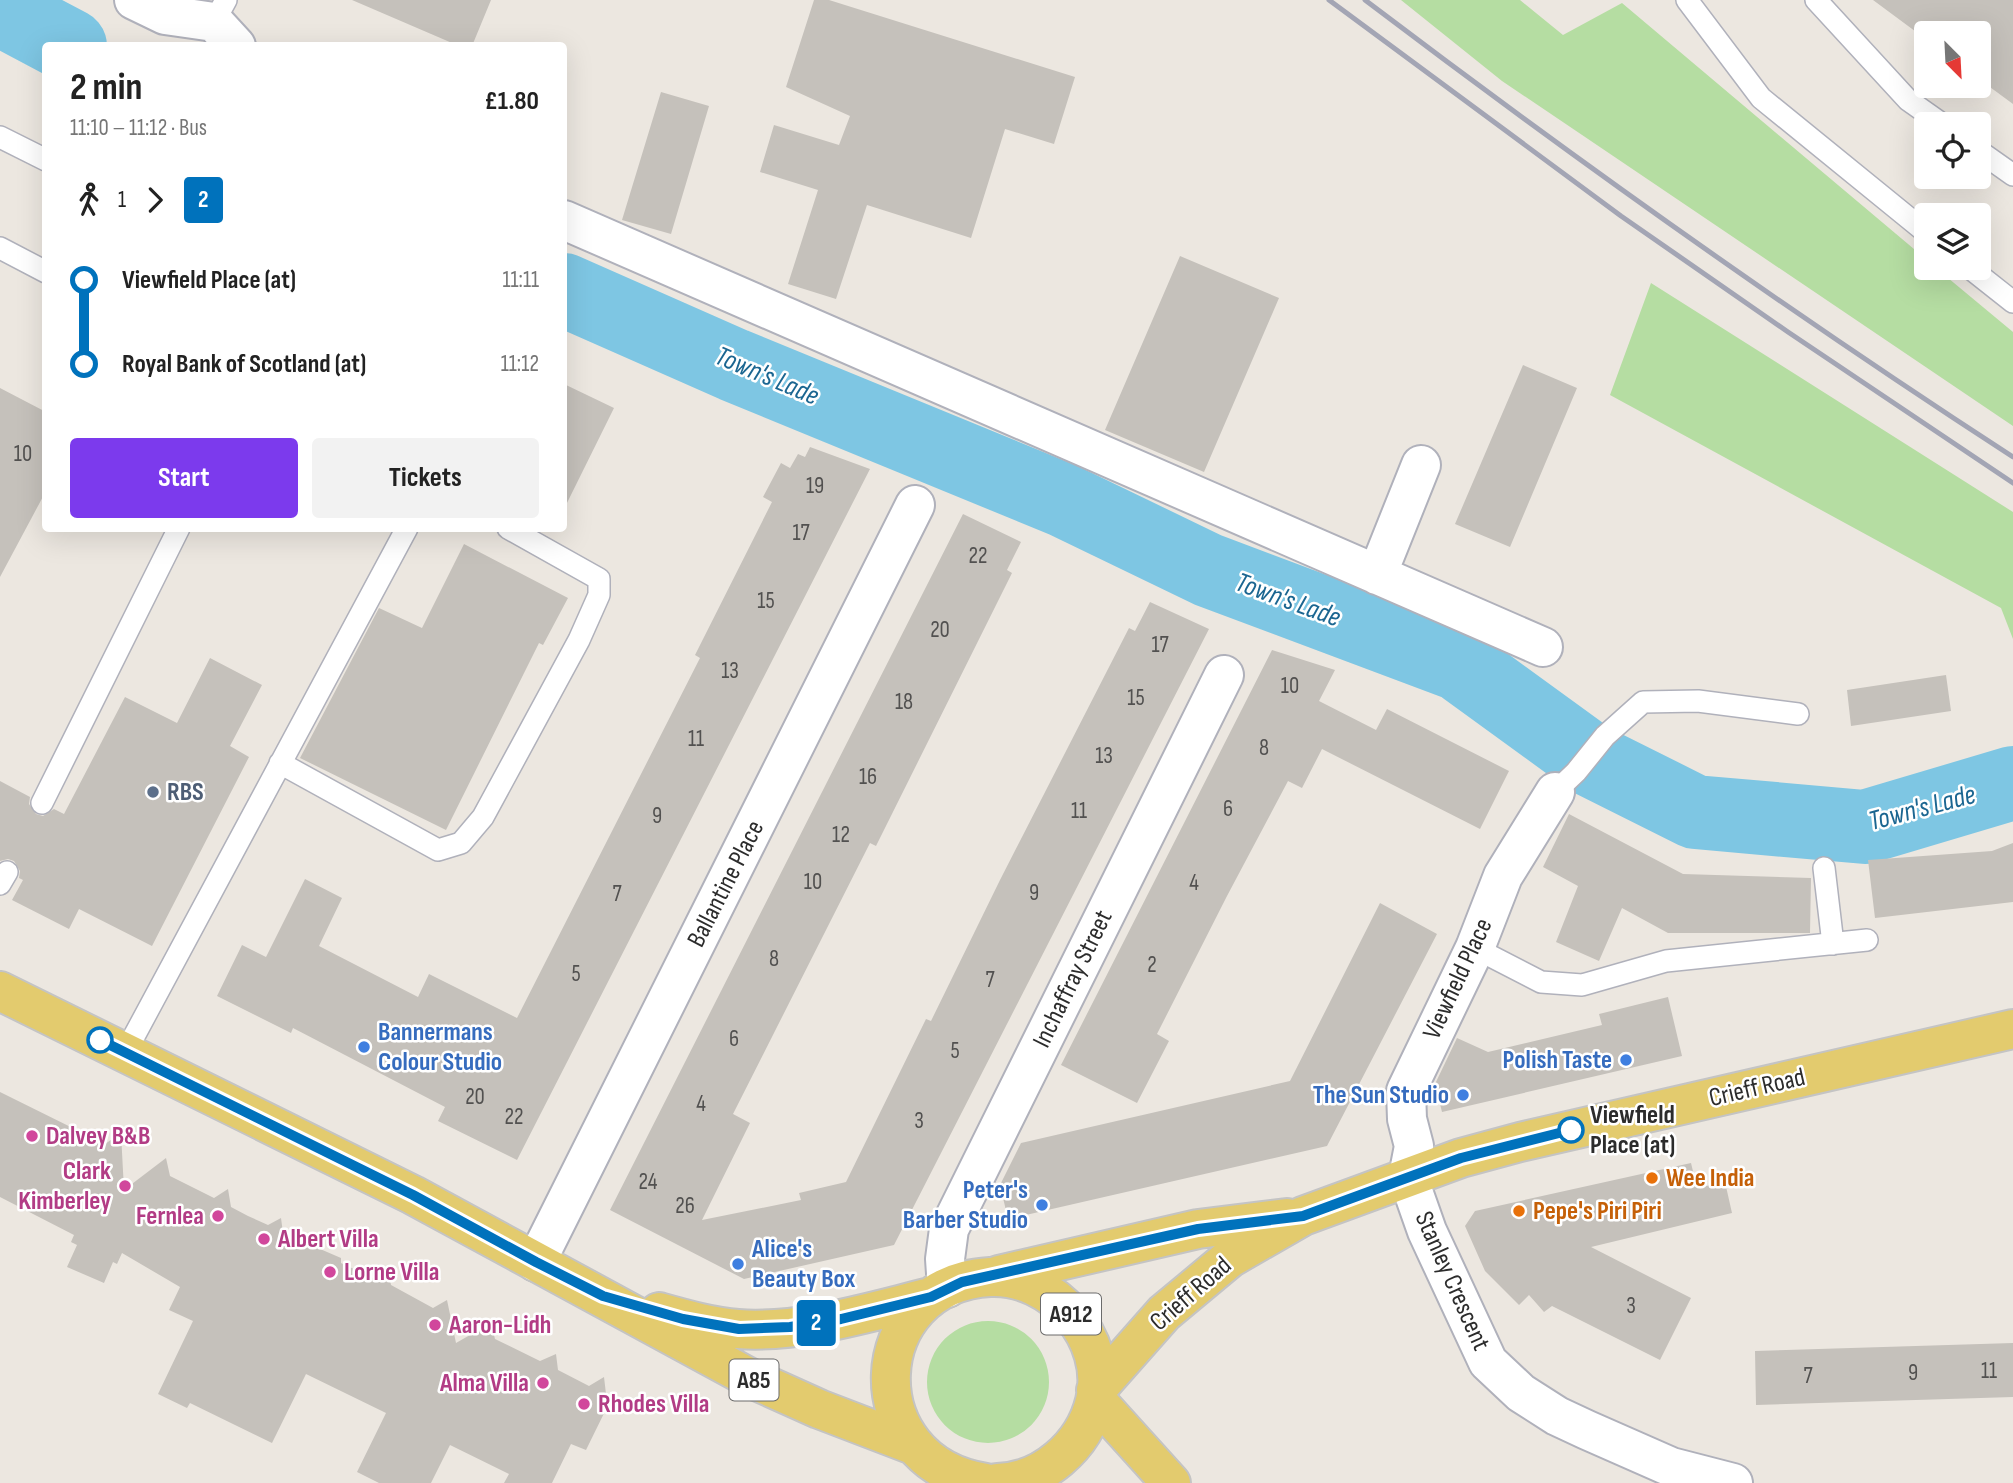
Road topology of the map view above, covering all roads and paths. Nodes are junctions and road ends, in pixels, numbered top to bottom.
1 (134, 0) edge
2 (1687, 0) edge
3 (1816, 0) edge
4 (225, 22) edge
5 (1925, 112) edge
6 (0, 137) edge
7 (42, 158) edge
8 (1991, 159) edge
9 (2013, 175) edge
10 (567, 221) edge
11 (1914, 222) edge
12 (0, 248) edge
13 (42, 270) edge
14 (1985, 280) edge
15 (2013, 302) edge
16 (1421, 465) dead end
17 (915, 505) dead end
18 (177, 532) edge
19 (405, 532) edge
20 (515, 532) edge
21 (1377, 575) junction
22 (1543, 647) dead end
23 (1224, 675) dead end
24 (1798, 714) dead end
25 (280, 763) junction
26 (1566, 782) joint
27 (42, 803) dead end
28 (1824, 868) dead end
29 (1867, 940) dead end
30 (1833, 944) junction
31 (1475, 948) junction
32 (0, 991) edge
33 (2013, 1029) edge
34 (125, 1053) junction
35 (1408, 1177) junction
36 (1303, 1216) junction
37 (536, 1262) junction
38 (990, 1277) junction
39 (939, 1293) junction
40 (603, 1296) junction
41 (1096, 1395) junction
42 (913, 1446) junction
43 (986, 1483) edge
44 (997, 1483) edge
45 (1006, 1483) edge
46 (1171, 1483) edge
47 (1733, 1483) edge

1 - 4 street
2 - 11 lane
3 - 5 lane
6 - 7 lane
8 - 9 lane
10 - 21 street
12 - 13 lane
14 - 15 lane
16 - 21 street
17 - 37 street, Ballantine Place
18 - 27 lane
19 - 25 lane
20 - 25 lane
21 - 22 street
23 - 39 street, Inchaffray Street
24 - 26 lane
25 - 34 lane
26 - 31 street, Viewfield Place
28 - 30 lane
29 - 30 lane
30 - 31 lane
31 - 35 street, Viewfield Place
32 - 34 main road, A85
33 - 35 main road, Crieff Road
34 - 37 main road, A85
35 - 36 main road, Crieff Road
35 - 47 street, Stanley Crescent
36 - 38 main road, Crieff Road
36 - 41 main road, Crieff Road
37 - 40 main road, A85
38 - 39 main road, A912
38 - 41 main road, A912
39 - 40 main road, A85
39 - 42 main road
40 - 42 main road, A85
41 - 45 main road, A912
41 - 46 main road
42 - 43 main road
44 - 45 main road, A912

